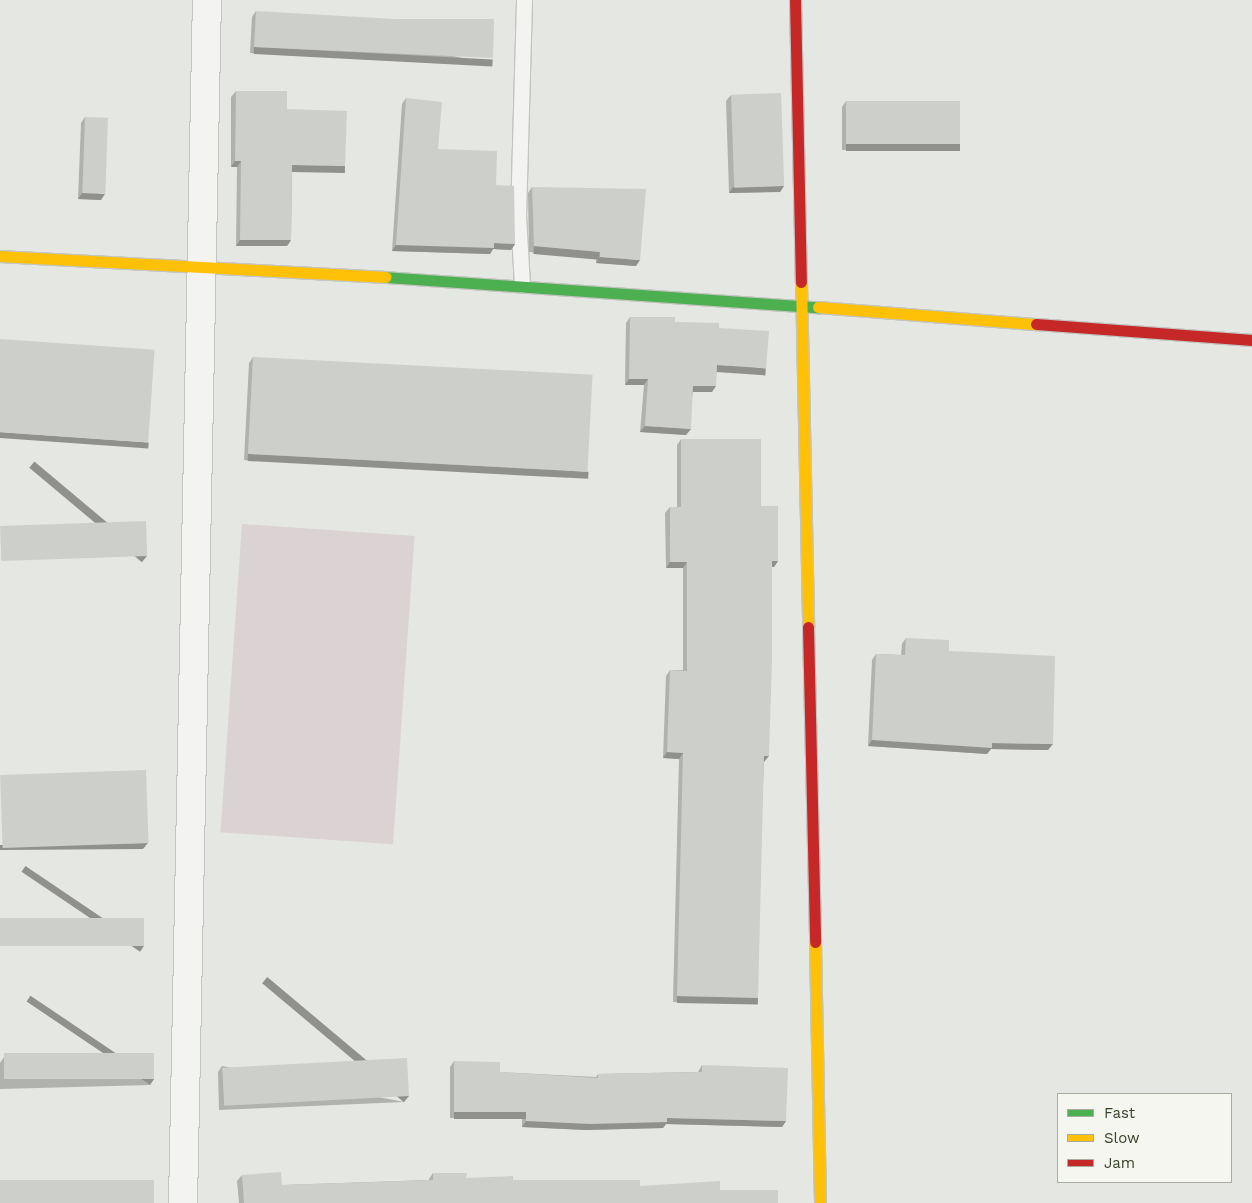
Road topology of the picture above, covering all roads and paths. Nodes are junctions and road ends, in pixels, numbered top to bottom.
1 (207, 0) edge
2 (524, 0) edge
3 (795, 0) edge
4 (0, 256) edge
5 (202, 267) junction
6 (522, 285) junction
7 (799, 308) junction
8 (1252, 340) edge
9 (183, 1203) edge
10 (820, 1203) edge

1 - 5 street
2 - 6 lane
3 - 7 street
4 - 5 street
5 - 6 street
5 - 9 street
6 - 7 street
7 - 8 street
7 - 10 street

